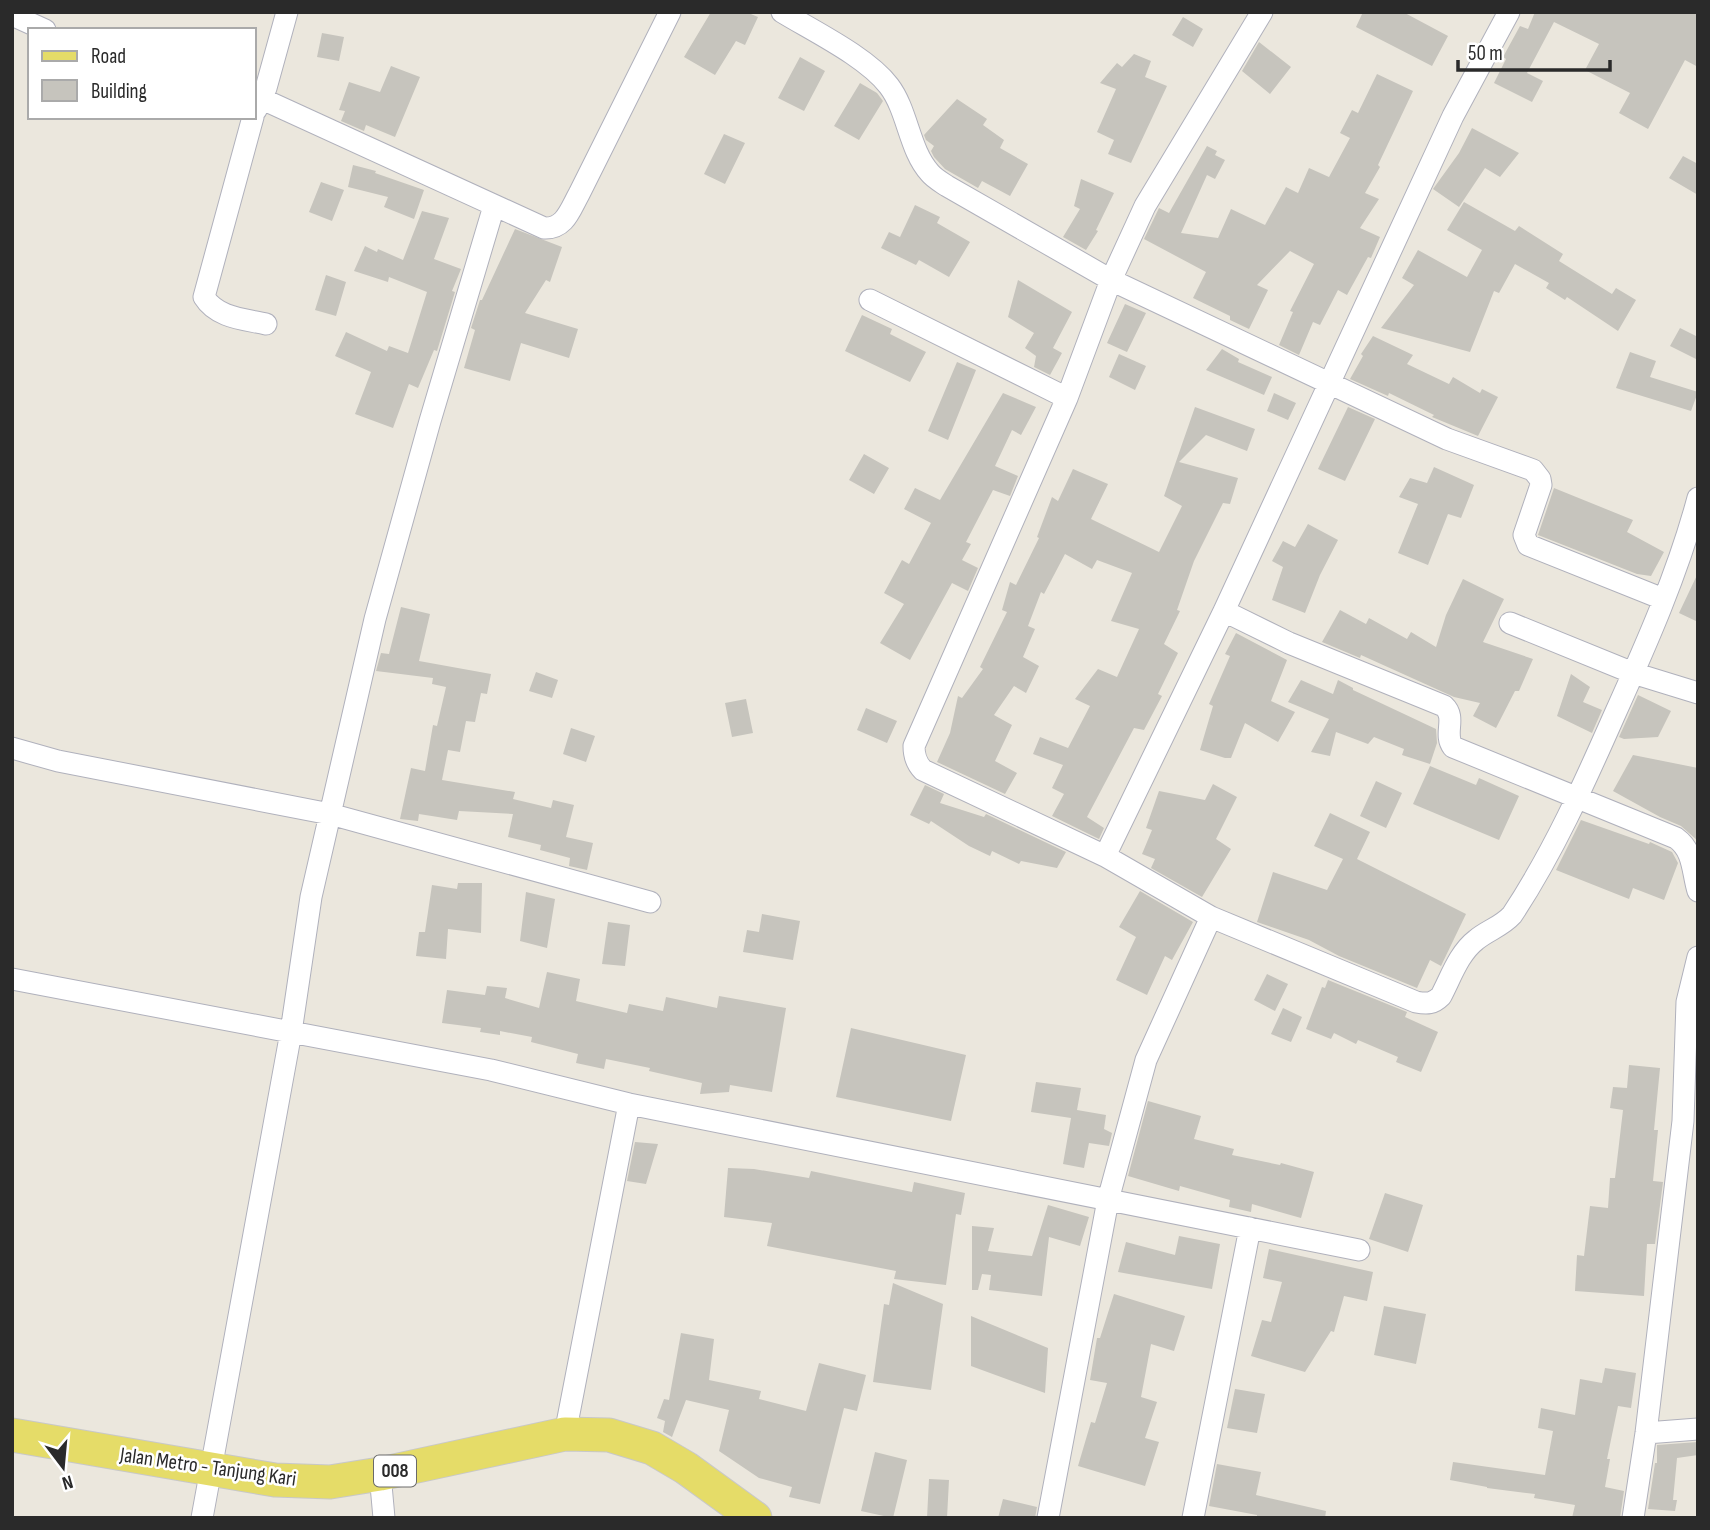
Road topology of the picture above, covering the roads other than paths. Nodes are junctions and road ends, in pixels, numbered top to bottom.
1 (287, 12) edge
2 (670, 12) edge
3 (782, 12) edge
4 (1262, 12) edge
5 (1509, 12) edge
6 (12, 15) edge
7 (41, 28) edge
8 (256, 105) edge
9 (256, 116) edge
10 (250, 119) edge
11 (494, 206) junction
12 (1111, 280) junction
13 (870, 300) dead end
14 (266, 324) dead end
15 (1328, 382) junction
16 (1068, 398) junction
17 (1698, 498) edge
18 (1663, 599) junction
19 (1224, 611) junction
20 (1510, 623) dead end
21 (1633, 673) junction
22 (1698, 693) edge
23 (12, 748) edge
24 (1578, 796) junction
25 (330, 814) junction
26 (1105, 856) junction
27 (1698, 891) edge
28 (650, 902) dead end
29 (1211, 917) junction
30 (1698, 957) edge
31 (12, 979) edge
32 (291, 1032) junction
33 (629, 1104) junction
34 (1690, 1121) edge
35 (1108, 1199) junction
36 (1250, 1228) junction
37 (1359, 1250) dead end
38 (1698, 1429) edge
39 (1646, 1433) junction
40 (565, 1434) junction
41 (12, 1435) edge
42 (211, 1471) junction
43 (380, 1474) junction
44 (202, 1518) edge
45 (384, 1518) edge
46 (755, 1518) edge
47 (1048, 1518) edge
48 (1193, 1518) edge
49 (1633, 1518) edge

1 - 8 street
2 - 11 street
3 - 12 street
4 - 12 street
5 - 15 street
6 - 7 street
9 - 11 street
10 - 14 street
11 - 25 street
12 - 15 street
12 - 16 street
13 - 16 street
15 - 18 street
15 - 19 street
16 - 26 street
17 - 18 street
18 - 21 street
19 - 24 street
19 - 26 street
20 - 21 street
21 - 22 street
21 - 24 street
23 - 25 street
24 - 27 street
24 - 29 street
25 - 28 street
25 - 32 street
26 - 29 street
29 - 35 street
30 - 34 street
31 - 32 street
32 - 33 street
32 - 42 street
33 - 35 street
33 - 40 street
34 - 39 street
35 - 36 street
35 - 47 street
36 - 37 street
36 - 48 street
38 - 39 street
39 - 49 street
40 - 43 main road, Jalan Metro - Tanjung Kari / 008
40 - 46 main road, Jalan Metro - Tanjung Kari / 008
41 - 42 main road, Jalan Metro - Tanjung Kari / 008
42 - 43 main road, Jalan Metro - Tanjung Kari / 008
42 - 44 street
43 - 45 street

